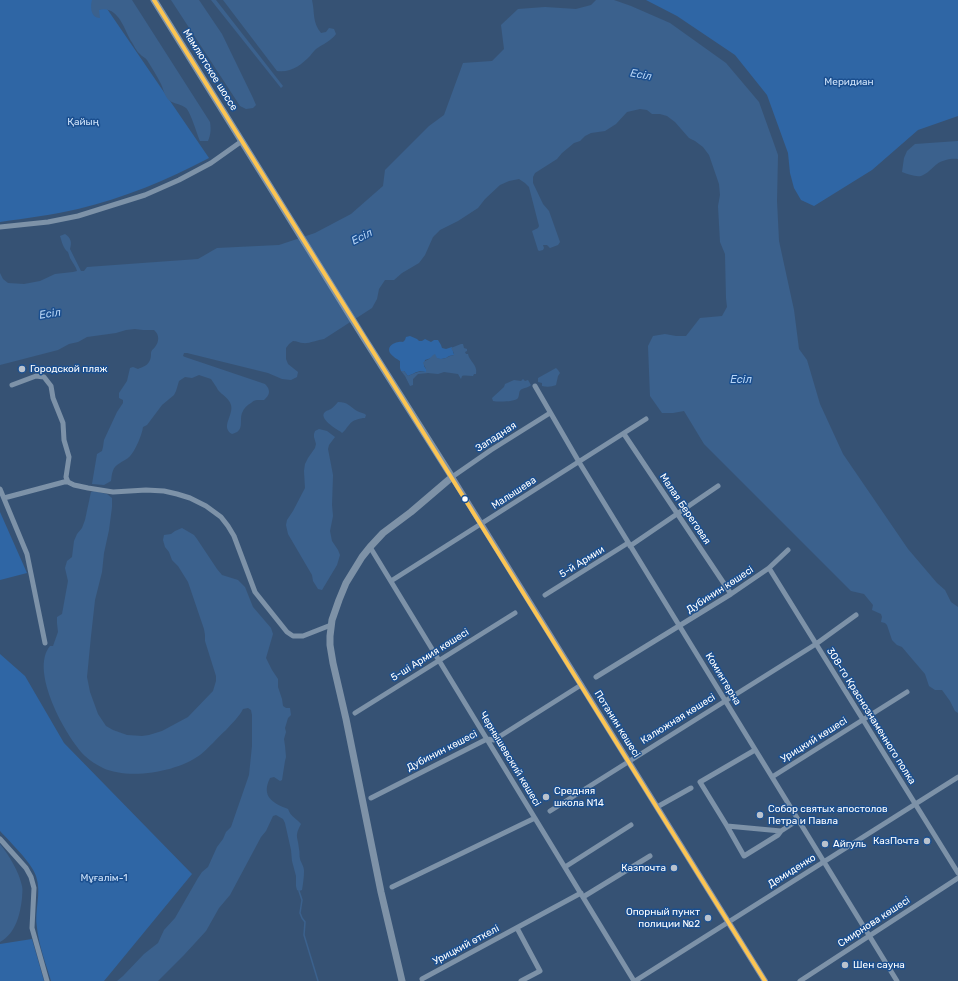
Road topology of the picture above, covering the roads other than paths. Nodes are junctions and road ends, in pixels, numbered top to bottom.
1 (154, 0) edge
2 (242, 141) junction
3 (0, 227) edge
4 (12, 385) dead end
5 (535, 386) dead end
6 (550, 413) junction
7 (646, 419) dead end
8 (624, 434) junction
9 (578, 462) junction
10 (452, 478) junction
11 (68, 482) junction
12 (718, 486) dead end
13 (0, 489) edge
14 (4, 498) junction
15 (677, 514) junction
16 (481, 525) junction
17 (629, 544) junction
18 (370, 547) junction
19 (788, 550) dead end
20 (769, 568) junction
21 (391, 581) junction
22 (731, 594) junction
23 (545, 595) dead end
24 (515, 613) dead end
25 (856, 615) dead end
26 (331, 625) junction
27 (679, 626) junction
28 (45, 642) dead end
29 (816, 644) junction
30 (439, 661) junction
31 (596, 677) dead end
32 (581, 686) junction
33 (906, 692) dead end
34 (725, 701) junction
35 (355, 713) dead end
36 (863, 720) junction
37 (487, 739) junction
38 (755, 750) junction
39 (628, 762) junction
40 (772, 777) junction
41 (958, 777) edge
42 (691, 788) dead end
43 (371, 798) dead end
44 (915, 804) junction
45 (657, 807) junction
46 (550, 811) dead end
47 (536, 818) junction
48 (798, 820) junction
49 (631, 825) dead end
50 (727, 826) junction
51 (781, 831) junction
52 (0, 838) edge
53 (650, 856) dead end
54 (824, 862) junction
55 (565, 867) junction
56 (958, 873) edge
57 (958, 878) edge
58 (392, 887) dead end
59 (582, 895) junction
60 (728, 922) junction
61 (518, 928) junction
62 (870, 936) junction
63 (422, 979) dead end
64 (47, 981) edge
65 (402, 981) edge
66 (521, 981) edge
67 (634, 981) edge
68 (765, 981) edge
69 (800, 981) edge
70 (897, 981) edge

1 - 2 highway, Мамлютское шоссе
2 - 3 street
2 - 10 highway, Мамлютское шоссе
4 - 11 street
5 - 6 street, Коминтерна
6 - 9 street, Коминтерна
6 - 10 street, Западная
7 - 8 street, Малышева
8 - 9 street, Малышева
8 - 15 street, Малая Береговая
9 - 16 street, Малышева
9 - 17 street, Коминтерна
10 - 16 main road, Потанин көшесі
10 - 18 highway
11 - 14 street
11 - 26 street
12 - 15 street, 5-й Армии
13 - 14 street
14 - 28 street
15 - 17 street, 5-й Армии
15 - 22 street, Малая Береговая
16 - 21 street, Малышева
16 - 32 main road, Потанин көшесі
17 - 23 street, 5-й Армии
17 - 27 street, Коминтерна
18 - 21 street, Чернышевский көшесі
18 - 26 highway
19 - 20 street, Дубинин көшесі
20 - 22 street, Дубинин көшесі
20 - 29 street, 308-го Краснознаменного полка
21 - 30 street, Чернышевский көшесі
22 - 27 street, Дубинин көшесі
24 - 30 street, 5-ші Армия көшесі
25 - 29 street, Калюжная көшесі
26 - 65 highway
27 - 31 street, Дубинин көшесі
27 - 34 street, Коминтерна
29 - 34 street, Калюжная көшесі
29 - 36 street, 308-го Краснознаменного полка
30 - 35 street, 5-ші Армия көшесі
30 - 37 street, Чернышевский көшесі
32 - 37 street, Дубинин көшесі
32 - 39 main road, Потанин көшесі
33 - 36 street, Урицкий көшесі
34 - 38 street, Коминтерна
34 - 39 street, Калюжная көшесі
36 - 40 street, Урицкий көшесі
36 - 44 street, 308-го Краснознаменного полка
37 - 43 street, Дубинин көшесі
37 - 47 street, Чернышевский көшесі
38 - 40 street, Коминтерна
38 - 50 street
39 - 45 main road, Потанин көшесі
39 - 46 street, Калюжная көшесі
40 - 48 street, Коминтерна
41 - 44 street, Демиденко
42 - 45 street
44 - 54 street, Демиденко
44 - 56 street, 308-го Краснознаменного полка
45 - 60 main road, Потанин көшесі
47 - 55 street, Чернышевский көшесі
47 - 58 street
48 - 51 street
48 - 54 street, Коминтерна
49 - 55 street
50 - 51 street
50 - 51 street
52 - 64 street
53 - 59 street, Урицкий өткелі
54 - 60 street, Демиденко
54 - 62 street, Коминтерна
55 - 59 street, Чернышевский көшесі
57 - 62 street, Смирнова көшесі
59 - 61 street, Урицкий өткелі
59 - 67 street, Чернышевский көшесі
60 - 67 street, Демиденко
60 - 68 main road, Потанин көшесі
61 - 63 street, Урицкий өткелі
61 - 66 street
62 - 69 street, Смирнова көшесі
62 - 70 street, Коминтерна

